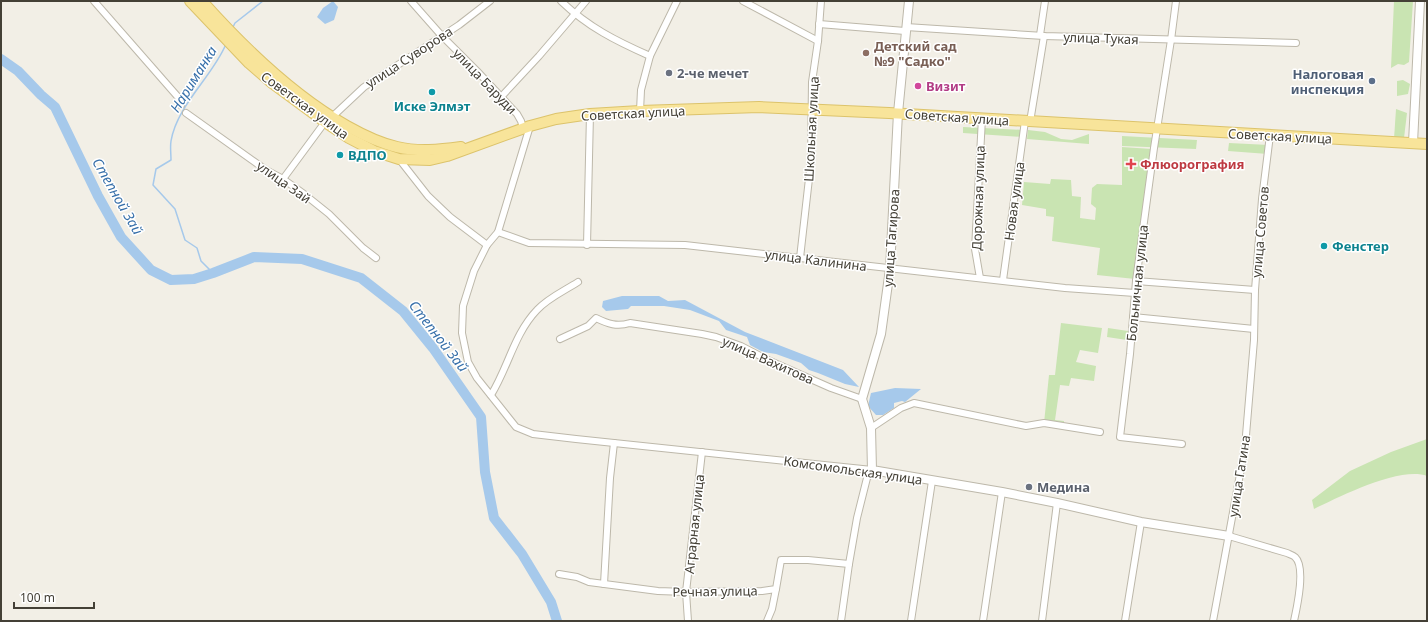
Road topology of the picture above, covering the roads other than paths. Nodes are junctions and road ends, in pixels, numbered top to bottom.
1 (190, 1) edge
2 (202, 1) edge
3 (411, 1) edge
4 (490, 1) edge
5 (561, 1) edge
6 (586, 1) edge
7 (677, 1) edge
8 (743, 1) edge
9 (821, 1) edge
10 (909, 1) edge
11 (1044, 1) edge
12 (1176, 1) edge
13 (1420, 1) edge
14 (95, 2) edge
15 (207, 13) junction
16 (576, 15) junction
17 (820, 24) junction
18 (906, 29) junction
19 (441, 35) junction
20 (1042, 35) junction
21 (1171, 40) junction
22 (818, 41) junction
23 (1296, 43) dead end
24 (650, 56) junction
25 (500, 97) junction
26 (181, 105) dead end
27 (812, 109) junction
28 (640, 111) junction
29 (186, 113) dead end
30 (898, 113) junction
31 (590, 114) junction
32 (982, 118) junction
33 (329, 120) junction
34 (1028, 122) junction
35 (526, 127) junction
36 (1156, 129) junction
37 (1270, 135) junction
38 (490, 140) junction
39 (1413, 143) junction
40 (1427, 144) edge
41 (399, 159) junction
42 (283, 179) junction
43 (498, 232) junction
44 (487, 245) junction
45 (587, 245) junction
46 (376, 258) dead end
47 (800, 258) junction
48 (890, 269) junction
49 (980, 278) junction
50 (1003, 280) junction
51 (1136, 281) junction
52 (578, 282) dead end
53 (1255, 290) junction
54 (1135, 293) junction
55 (1133, 317) junction
56 (1254, 329) junction
57 (560, 338) dead end
58 (490, 395) junction
59 (862, 399) junction
60 (871, 428) junction
61 (1100, 432) dead end
62 (614, 444) junction
63 (1182, 444) dead end
64 (702, 452) junction
65 (870, 470) junction
66 (932, 481) junction
67 (1002, 492) junction
68 (1057, 503) junction
69 (1141, 522) junction
70 (1229, 536) junction
71 (849, 564) junction
72 (559, 574) dead end
73 (604, 584) junction
74 (776, 589) junction
75 (686, 592) junction
76 (688, 621) edge
77 (767, 621) edge
78 (841, 621) edge
79 (911, 621) edge
80 (983, 621) edge
81 (1042, 621) edge
82 (1125, 621) edge
83 (1213, 621) edge
84 (1294, 621) edge

1 - 15 main road, Советская улица
2 - 15 main road, Советская улица
3 - 19 street, улица Баруди
4 - 19 street, улица Суворова
5 - 16 street
6 - 16 street
7 - 24 street
8 - 22 street
9 - 17 street, Школьная улица
10 - 18 street, улица Тагирова
11 - 20 street, Новая улица
12 - 21 street, Больничная улица
13 - 39 street
14 - 26 street
15 - 33 main road, Советская улица
16 - 24 street
16 - 25 street
17 - 18 street, улица Тукая
17 - 22 street, Школьная улица
18 - 20 street, улица Тукая
18 - 30 street, улица Тагирова
19 - 25 street, улица Баруди
19 - 33 street, улица Суворова
20 - 21 street, улица Тукая
20 - 34 street, Новая улица
21 - 23 street, улица Тукая
21 - 36 street, Больничная улица
22 - 27 street, Школьная улица
24 - 28 street
25 - 35 street, улица Баруди
27 - 28 main road, Советская улица
27 - 30 main road, Советская улица
27 - 47 street, Школьная улица
28 - 31 main road, Советская улица
29 - 42 street, улица Зай
30 - 32 main road, Советская улица
30 - 48 street, улица Тагирова
31 - 35 main road, Советская улица
31 - 45 street
32 - 34 main road, Советская улица
32 - 49 street, Дорожная улица
33 - 38 main road, Советская улица
33 - 41 main road, Советская улица
33 - 42 street, улица Суворова
34 - 36 main road, Советская улица
34 - 50 street, Новая улица
35 - 38 main road, Советская улица
35 - 43 street
36 - 37 main road, Советская улица
36 - 51 street, Больничная улица
37 - 39 main road, Советская улица
37 - 53 street, улица Советов
38 - 41 main road, Советская улица
39 - 40 main road, Советская улица
41 - 44 street
42 - 46 street, улица Зай
43 - 44 street, Комсомольская улица
43 - 45 street, улица Калинина
44 - 58 street, Комсомольская улица
45 - 47 street, улица Калинина
47 - 48 street, улица Калинина
48 - 49 street, улица Калинина
48 - 59 street, улица Тагирова
49 - 50 street, улица Калинина
50 - 54 street, улица Калинина
51 - 53 street
51 - 54 street, Больничная улица
52 - 58 street
53 - 56 street, улица Советов
54 - 55 street, Больничная улица
55 - 56 street
55 - 63 street, Больничная улица
56 - 70 street, улица Гатина
57 - 59 street, улица Вахитова
58 - 62 street, Комсомольская улица
59 - 60 street
60 - 61 street
60 - 65 street
62 - 64 street, Комсомольская улица
62 - 73 street
64 - 65 street, Комсомольская улица
64 - 75 street, Аграрная улица
65 - 66 street, Комсомольская улица
65 - 71 street
66 - 67 street, Комсомольская улица
66 - 79 street
67 - 68 street, Комсомольская улица
67 - 80 street
68 - 69 street, Комсомольская улица
68 - 81 street
69 - 70 street, Комсомольская улица
69 - 82 street
70 - 83 street, улица Гатина
70 - 84 street
71 - 74 street, Речная улица
71 - 78 street
72 - 73 street, Речная улица
73 - 75 street, Речная улица
74 - 75 street, Речная улица
74 - 77 street
75 - 76 street, Аграрная улица

